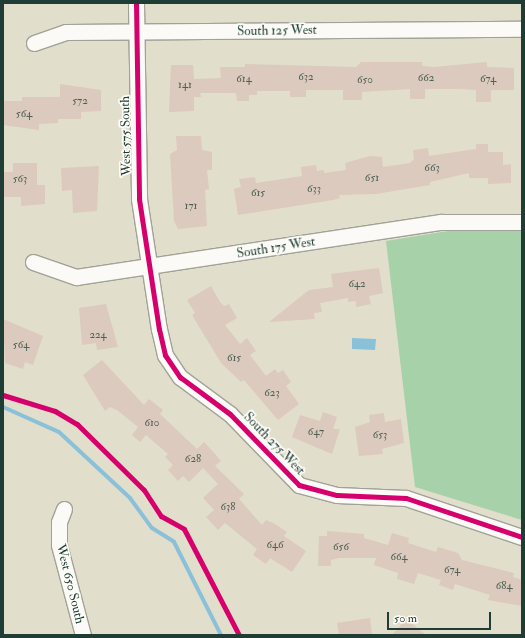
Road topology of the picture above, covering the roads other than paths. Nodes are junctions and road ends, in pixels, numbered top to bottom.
1 (136, 3) edge
2 (522, 29) edge
3 (136, 32) junction
4 (34, 43) dead end
5 (522, 222) edge
6 (33, 262) dead end
7 (150, 268) junction
8 (64, 509) dead end
9 (522, 537) edge
10 (83, 635) edge

1 - 3 street, West 575 South
2 - 3 street, South 125 West
3 - 4 street, South 125 West
3 - 7 street, West 575 South
5 - 7 street, South 175 West
6 - 7 street, South 175 West
7 - 9 street, South 275 West
8 - 10 street, West 650 South

